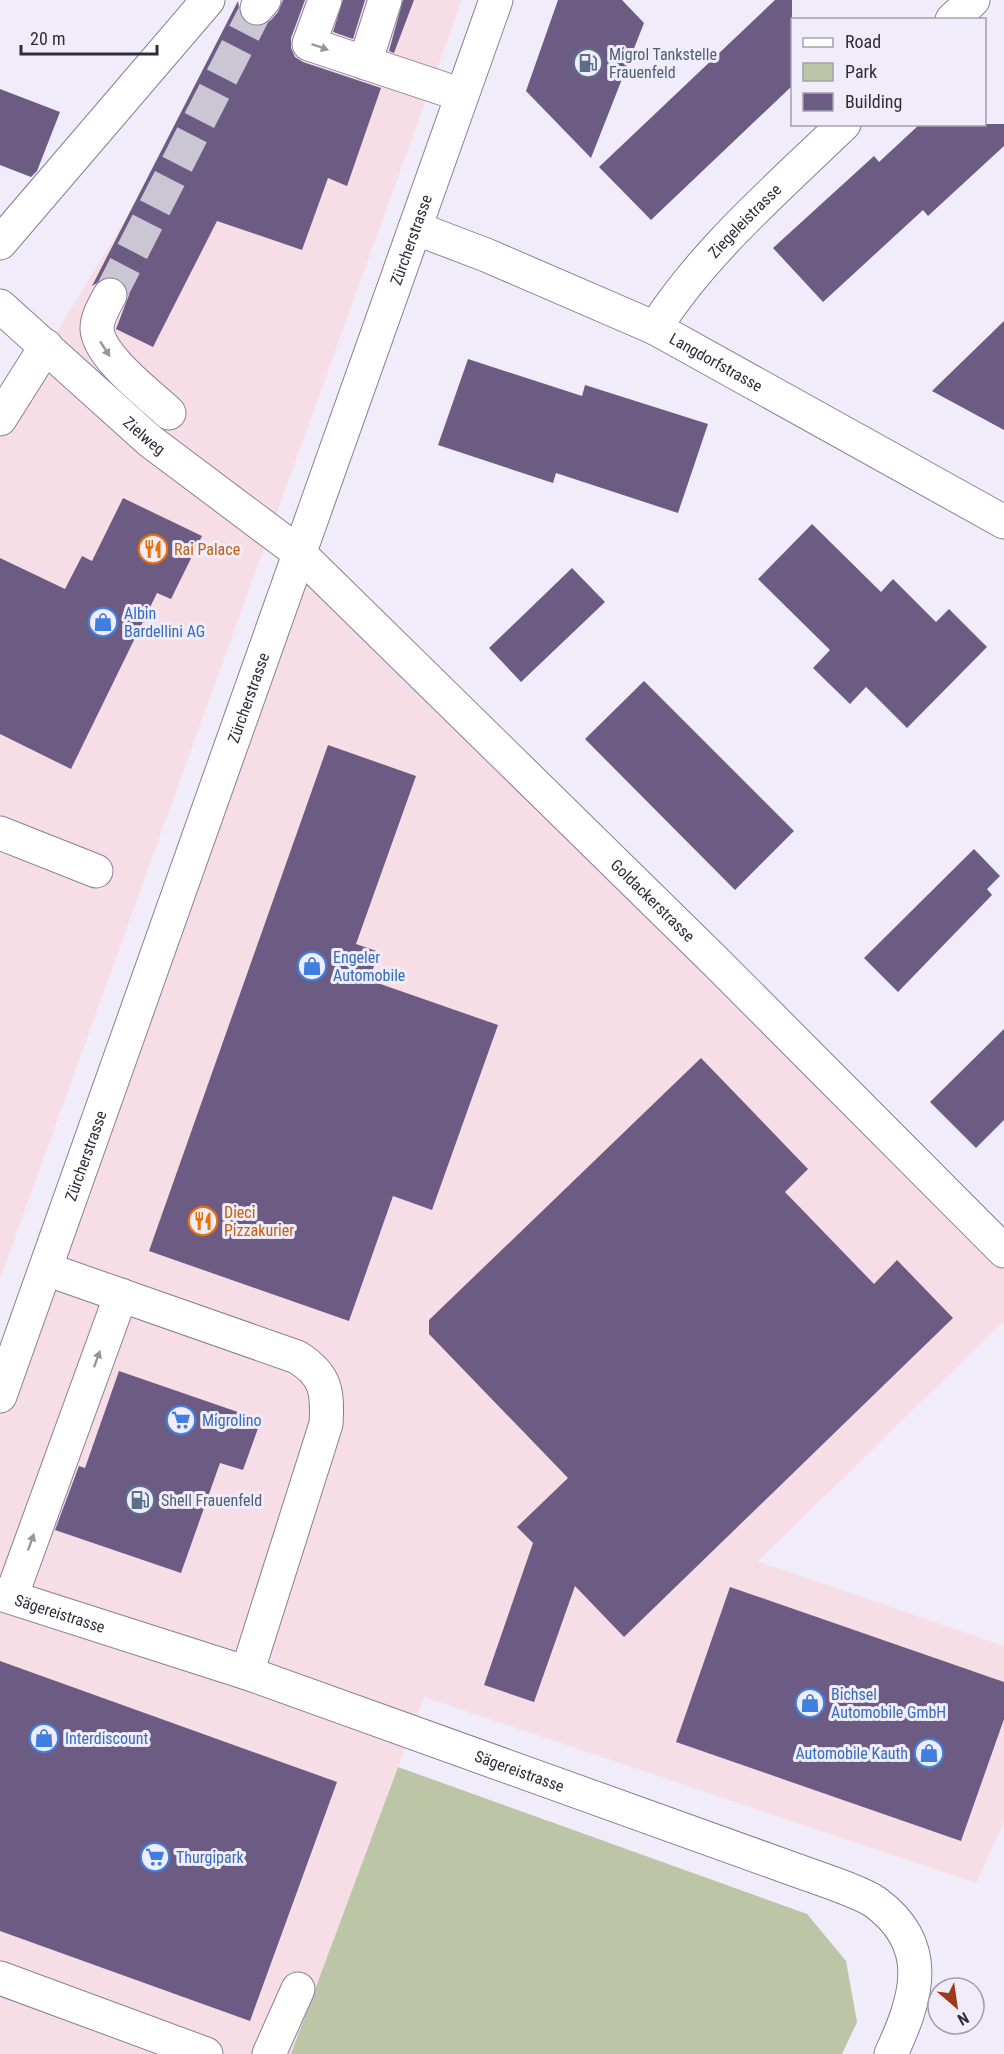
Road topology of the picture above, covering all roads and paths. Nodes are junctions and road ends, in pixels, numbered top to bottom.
1 (208, 0) edge
2 (325, 0) edge
3 (385, 0) edge
4 (496, 0) edge
5 (972, 0) edge
6 (954, 18) edge
7 (365, 63) junction
8 (462, 95) junction
9 (842, 126) edge
10 (415, 228) junction
11 (0, 243) edge
12 (110, 295) tunnel mouth
13 (0, 306) edge
14 (655, 328) junction
15 (46, 346) junction
16 (169, 413) dead end
17 (0, 419) edge
18 (1004, 522) edge
19 (298, 552) junction
20 (0, 833) edge
21 (96, 871) dead end
22 (1004, 1251) edge
23 (46, 1269) junction
24 (121, 1295) junction
25 (0, 1396) edge
26 (5, 1596) edge
27 (247, 1673) junction
28 (0, 1978) edge
29 (298, 1989) dead end
30 (206, 2054) edge
31 (269, 2054) edge
32 (891, 2054) edge

1 - 11 street
2 -> 7 street
3 - 7 street
4 - 8 street, Zürcherstrasse
5 - 6 street
7 - 8 street
8 - 10 street, Zürcherstrasse
9 - 14 street, Ziegeleistrasse
10 - 14 street, Langdorfstrasse
10 - 19 street, Zürcherstrasse
12 -> 16 street
13 - 15 street, Zielweg
14 - 18 street, Langdorfstrasse
15 - 17 street
15 - 19 street, Zielweg
19 - 22 street, Goldackerstrasse
19 - 23 street, Zürcherstrasse
20 - 21 street
23 - 24 street
23 - 25 street, Zürcherstrasse
26 -> 24 street
24 - 27 street
26 - 27 street, Sägereistrasse
27 - 32 street, Sägereistrasse
28 - 30 street
29 - 31 street

